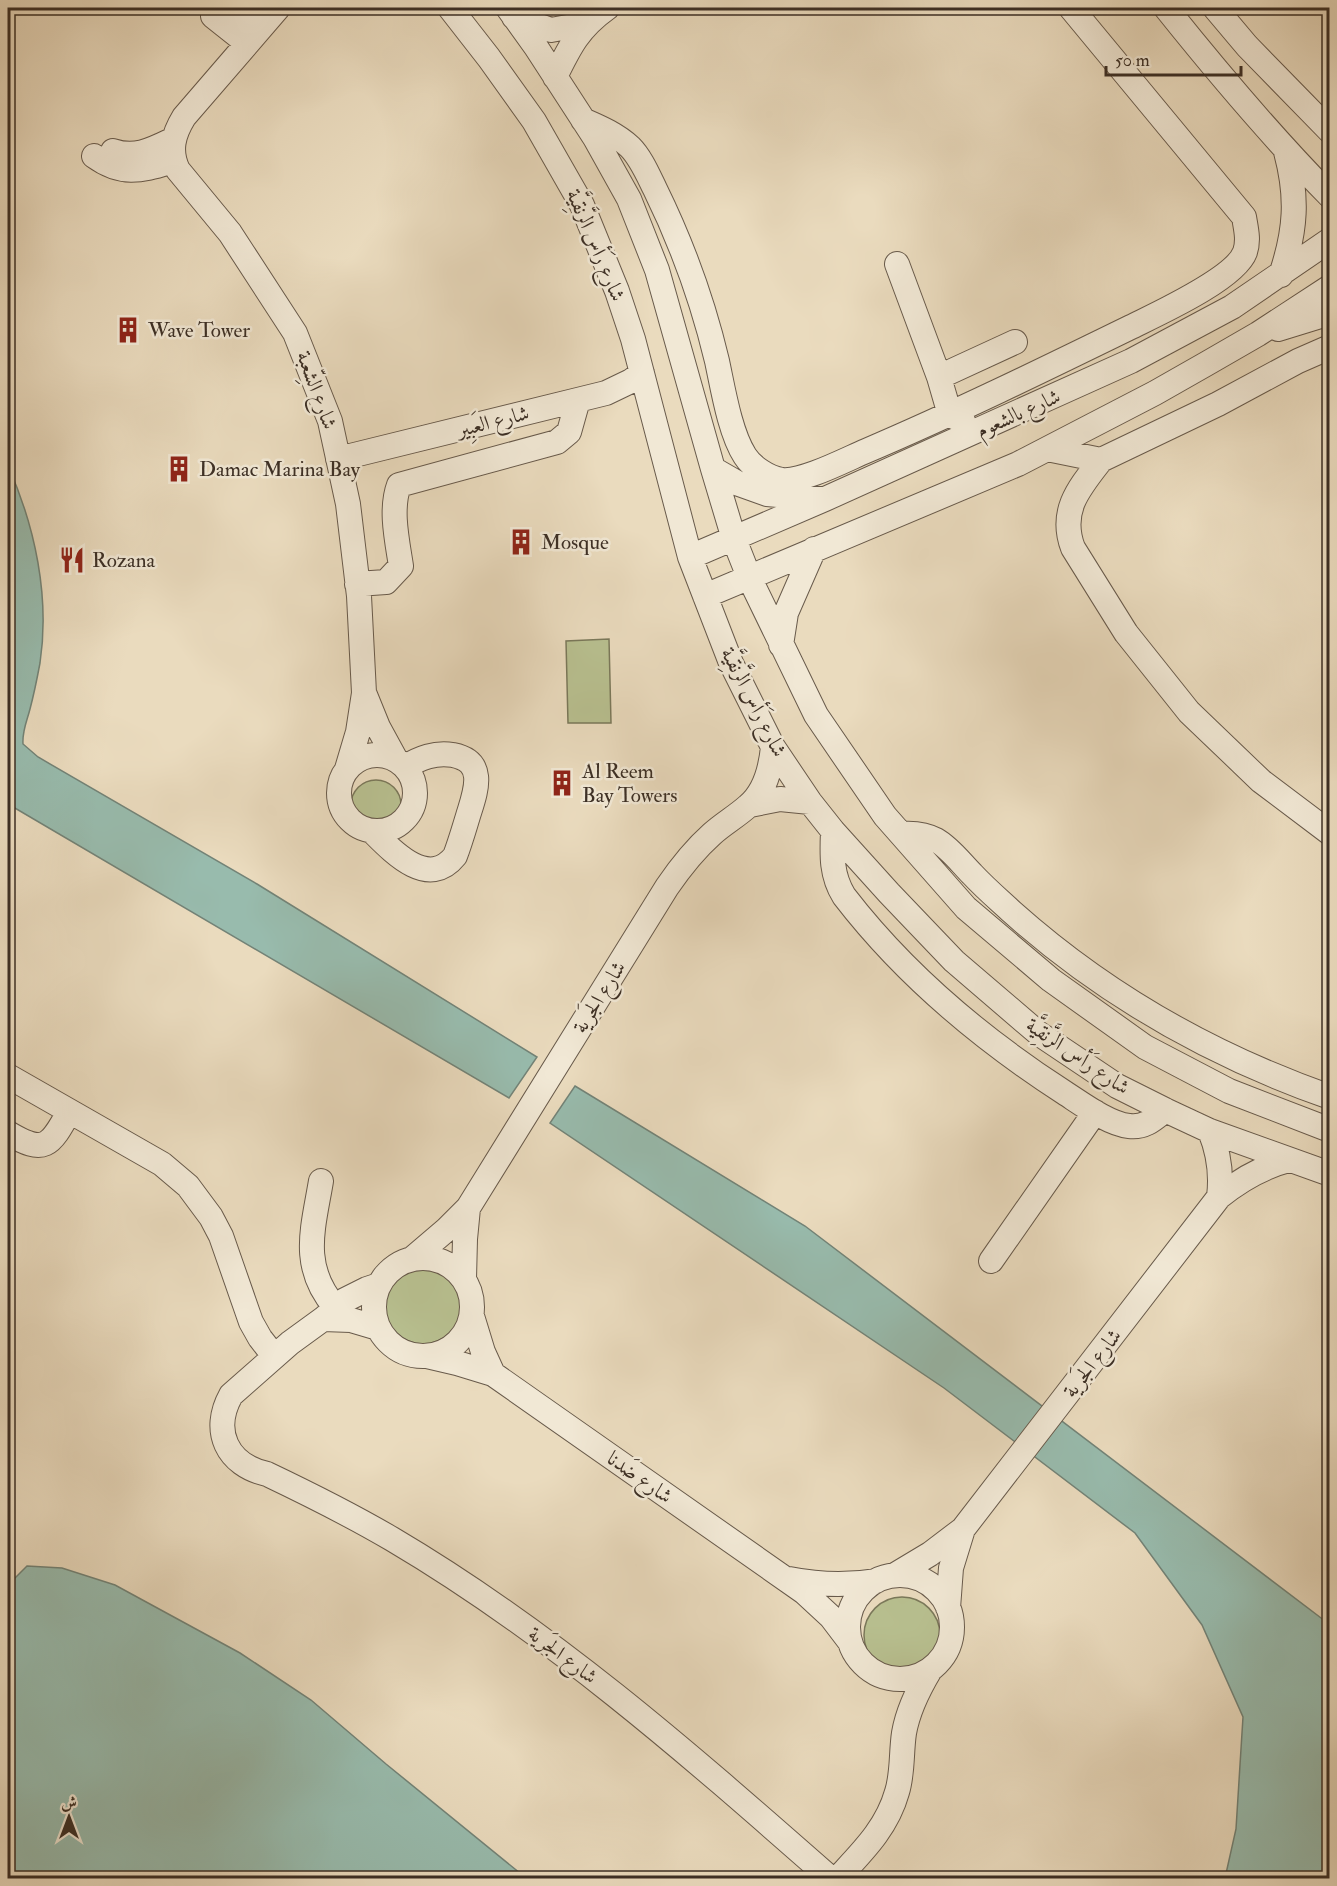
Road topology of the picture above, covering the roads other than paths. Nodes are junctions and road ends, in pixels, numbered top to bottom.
1 (236, 8) edge
2 (278, 8) edge
3 (450, 8) edge
4 (1071, 8) edge
5 (1166, 8) edge
6 (1215, 8) edge
7 (511, 12) edge
8 (598, 14) edge
9 (213, 16) dead end
10 (254, 35) junction
11 (555, 77) junction
12 (583, 120) junction
13 (1328, 128) edge
14 (99, 150) dead end
15 (174, 150) junction
16 (1286, 152) junction
17 (1329, 196) edge
18 (1329, 240) edge
19 (897, 264) dead end
20 (1281, 275) junction
21 (1329, 287) edge
22 (1176, 305) junction
23 (1329, 313) edge
24 (1258, 334) junction
25 (1168, 341) junction
26 (1015, 342) dead end
27 (1329, 347) edge
28 (642, 372) junction
29 (939, 377) junction
30 (578, 400) junction
31 (950, 415) junction
32 (982, 429) junction
33 (1047, 449) junction
34 (338, 459) junction
35 (1101, 460) junction
36 (713, 469) junction
37 (825, 499) junction
38 (734, 539) junction
39 (814, 549) junction
40 (690, 556) junction
41 (749, 577) junction
42 (357, 584) junction
43 (705, 596) junction
44 (782, 645) junction
45 (364, 693) junction
46 (773, 747) junction
47 (401, 764) junction
48 (347, 769) junction
49 (810, 802) junction
50 (750, 805) junction
51 (372, 831) junction
52 (833, 831) junction
53 (1329, 833) edge
54 (901, 834) junction
55 (8, 1076) edge
56 (1329, 1097) edge
57 (1089, 1108) junction
58 (1165, 1110) junction
59 (69, 1112) junction
60 (1329, 1130) edge
61 (1210, 1131) junction
62 (8, 1133) edge
63 (1289, 1160) junction
64 (1329, 1174) edge
65 (321, 1181) dead end
66 (1219, 1197) junction
67 (468, 1208) junction
68 (984, 1257) dead end
69 (412, 1259) junction
70 (464, 1279) junction
71 (379, 1286) junction
72 (329, 1313) junction
73 (472, 1316) junction
74 (378, 1328) junction
75 (274, 1356) junction
76 (427, 1356) junction
77 (493, 1374) junction
78 (963, 1528) junction
79 (886, 1578) junction
80 (787, 1579) junction
81 (948, 1608) junction
82 (850, 1642) junction
83 (930, 1670) junction
84 (879, 1675) junction
85 (903, 1735) junction
86 (830, 1878) edge
87 (838, 1878) edge

1 - 10 street
2 - 10 street
3 - 28 street, شارع رَأس الرَّنقِيَّة
4 - 22 street
5 - 16 street
6 - 13 street
7 - 8 street
7 - 11 street
8 - 11 street
9 - 10 street
10 - 15 street
11 - 12 street
12 - 31 street
12 - 36 street
14 - 15 street
15 - 34 street, شارع الشِّعبة
16 - 17 street
16 - 20 street
18 - 20 street, شارع بالشعوم
19 - 29 street
20 - 25 street, شارع بالشعوم
21 - 24 street, شارع بالشعوم
22 - 25 street
22 - 31 street
23 - 24 street
24 - 33 street, شارع بالشعوم
25 - 32 street, شارع بالشعوم
26 - 29 street
27 - 35 street
28 - 30 street, شارع العَبِير
28 - 40 street, شارع رَأس الرَّنقِيَّة
29 - 31 street
30 - 34 street, شارع العَبِير
30 - 42 street
31 - 32 street
32 - 37 street, شارع بالشعوم
33 - 35 street
33 - 39 street, شارع بالشعوم
34 - 42 street, شارع الشِّعبة
35 - 53 street
36 - 37 street
36 - 38 street
37 - 38 street, شارع بالشعوم
38 - 40 street, شارع بالشعوم
38 - 41 street
39 - 41 street, شارع بالشعوم
39 - 44 street
40 - 43 street, شارع رَأس الرَّنقِيَّة
41 - 43 street, شارع بالشعوم
41 - 44 street
42 - 45 street, شارع الشِّعبة
43 - 46 street, شارع رَأس الرَّنقِيَّة
44 - 54 street
45 - 47 street, شارع الشِّعبة
45 - 48 street, شارع الشِّعبة
46 - 49 street, شارع رَأس الرَّنقِيَّة
46 - 50 street, شارع الجَرية
47 - 48 street
47 - 51 street
47 - 51 street
48 - 51 street
49 - 50 street, شارع الجَرية
49 - 52 street, شارع رَأس الرَّنقِيَّة
50 - 67 street, شارع الجَرية
52 - 57 street
52 - 58 street, شارع رَأس الرَّنقِيَّة
54 - 56 street
54 - 60 street
55 - 59 street
57 - 58 street
57 - 68 street
58 - 61 street, شارع رَأس الرَّنقِيَّة
59 - 62 street
59 - 75 street
61 - 63 street, شارع رَأس الرَّنقِيَّة
61 - 66 street
63 - 64 street, شارع رَأس الرَّنقِيَّة
63 - 66 street, شارع الجَرية
65 - 72 street
66 - 78 street, شارع الجَرية
67 - 69 street, شارع الجَرية
67 - 70 street, شارع الجَرية
69 - 70 street
69 - 71 street
70 - 73 street
71 - 72 street, شارع الجَرية
71 - 74 street
72 - 74 street
72 - 75 street, شارع الجَرية
73 - 76 street
73 - 77 street
74 - 76 street
75 - 86 street, شارع الجَرية
76 - 77 street, شارع ضَدنا
77 - 80 street, شارع ضَدنا
78 - 79 street, شارع الجَرية
78 - 81 street, شارع الجَرية
79 - 80 street, شارع ضَدنا
79 - 81 street
79 - 82 street
80 - 82 street, شارع ضَدنا
81 - 83 street
82 - 84 street
83 - 84 street
83 - 85 street
84 - 85 street
85 - 87 street

